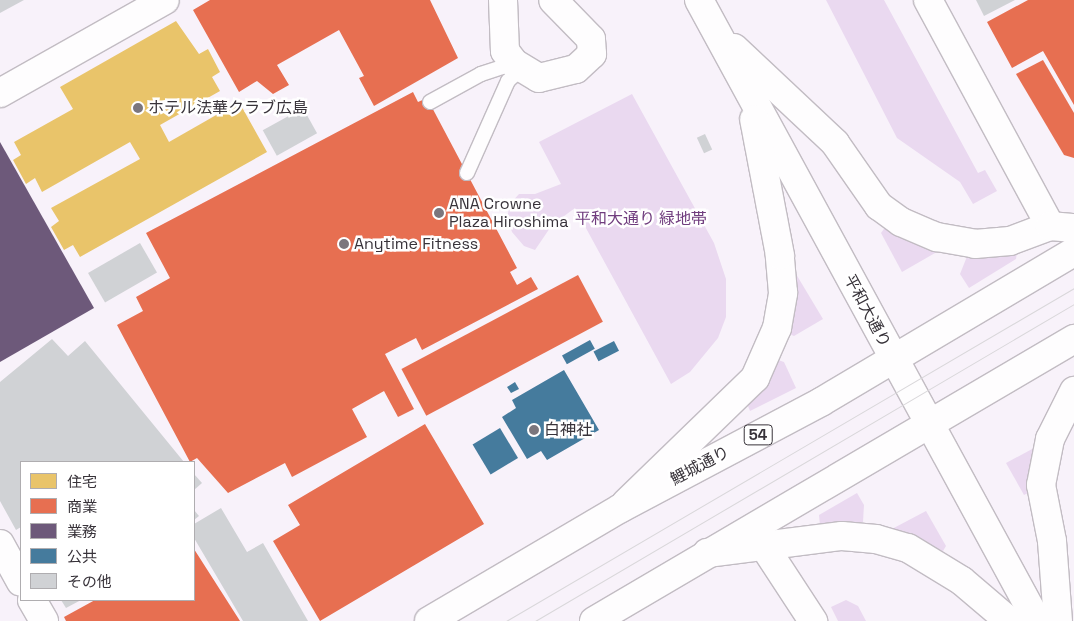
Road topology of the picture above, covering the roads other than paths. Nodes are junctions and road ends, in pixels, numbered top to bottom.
1 (165, 0) edge
2 (503, 0) edge
3 (553, 0) edge
4 (699, 0) edge
5 (928, 0) edge
6 (716, 32) junction
7 (518, 66) junction
8 (748, 91) junction
9 (0, 93) edge
10 (430, 102) dead end
11 (467, 173) dead end
12 (1062, 227) edge
13 (1074, 252) edge
14 (1074, 339) edge
15 (893, 360) junction
16 (1074, 392) edge
17 (930, 424) junction
18 (621, 508) junction
19 (0, 544) edge
20 (764, 546) junction
21 (707, 553) junction
22 (20, 580) edge
23 (33, 601) edge
24 (44, 621) edge
25 (429, 621) edge
26 (594, 621) edge
27 (813, 621) edge
28 (1009, 621) edge
29 (1037, 621) edge
30 (1058, 621) edge

1 - 9 main road
2 - 7 main road
3 - 7 main road
4 - 6 main road, 平和大通り
5 - 12 main road
6 - 8 main road, 平和大通り
6 - 12 main road
7 - 10 lane
7 - 11 lane
8 - 15 main road, 平和大通り
8 - 18 main road
13 - 15 main road, 鯉城通り / 54
14 - 17 main road
15 - 17 main road, 平和大通り
15 - 18 main road, 鯉城通り / 54
16 - 30 main road
17 - 21 main road
17 - 29 main road, 平和大通り
18 - 25 main road, 鯉城通り / 54
19 - 22 main road
20 - 21 main road
20 - 27 main road
20 - 28 main road
21 - 26 main road
23 - 24 main road

